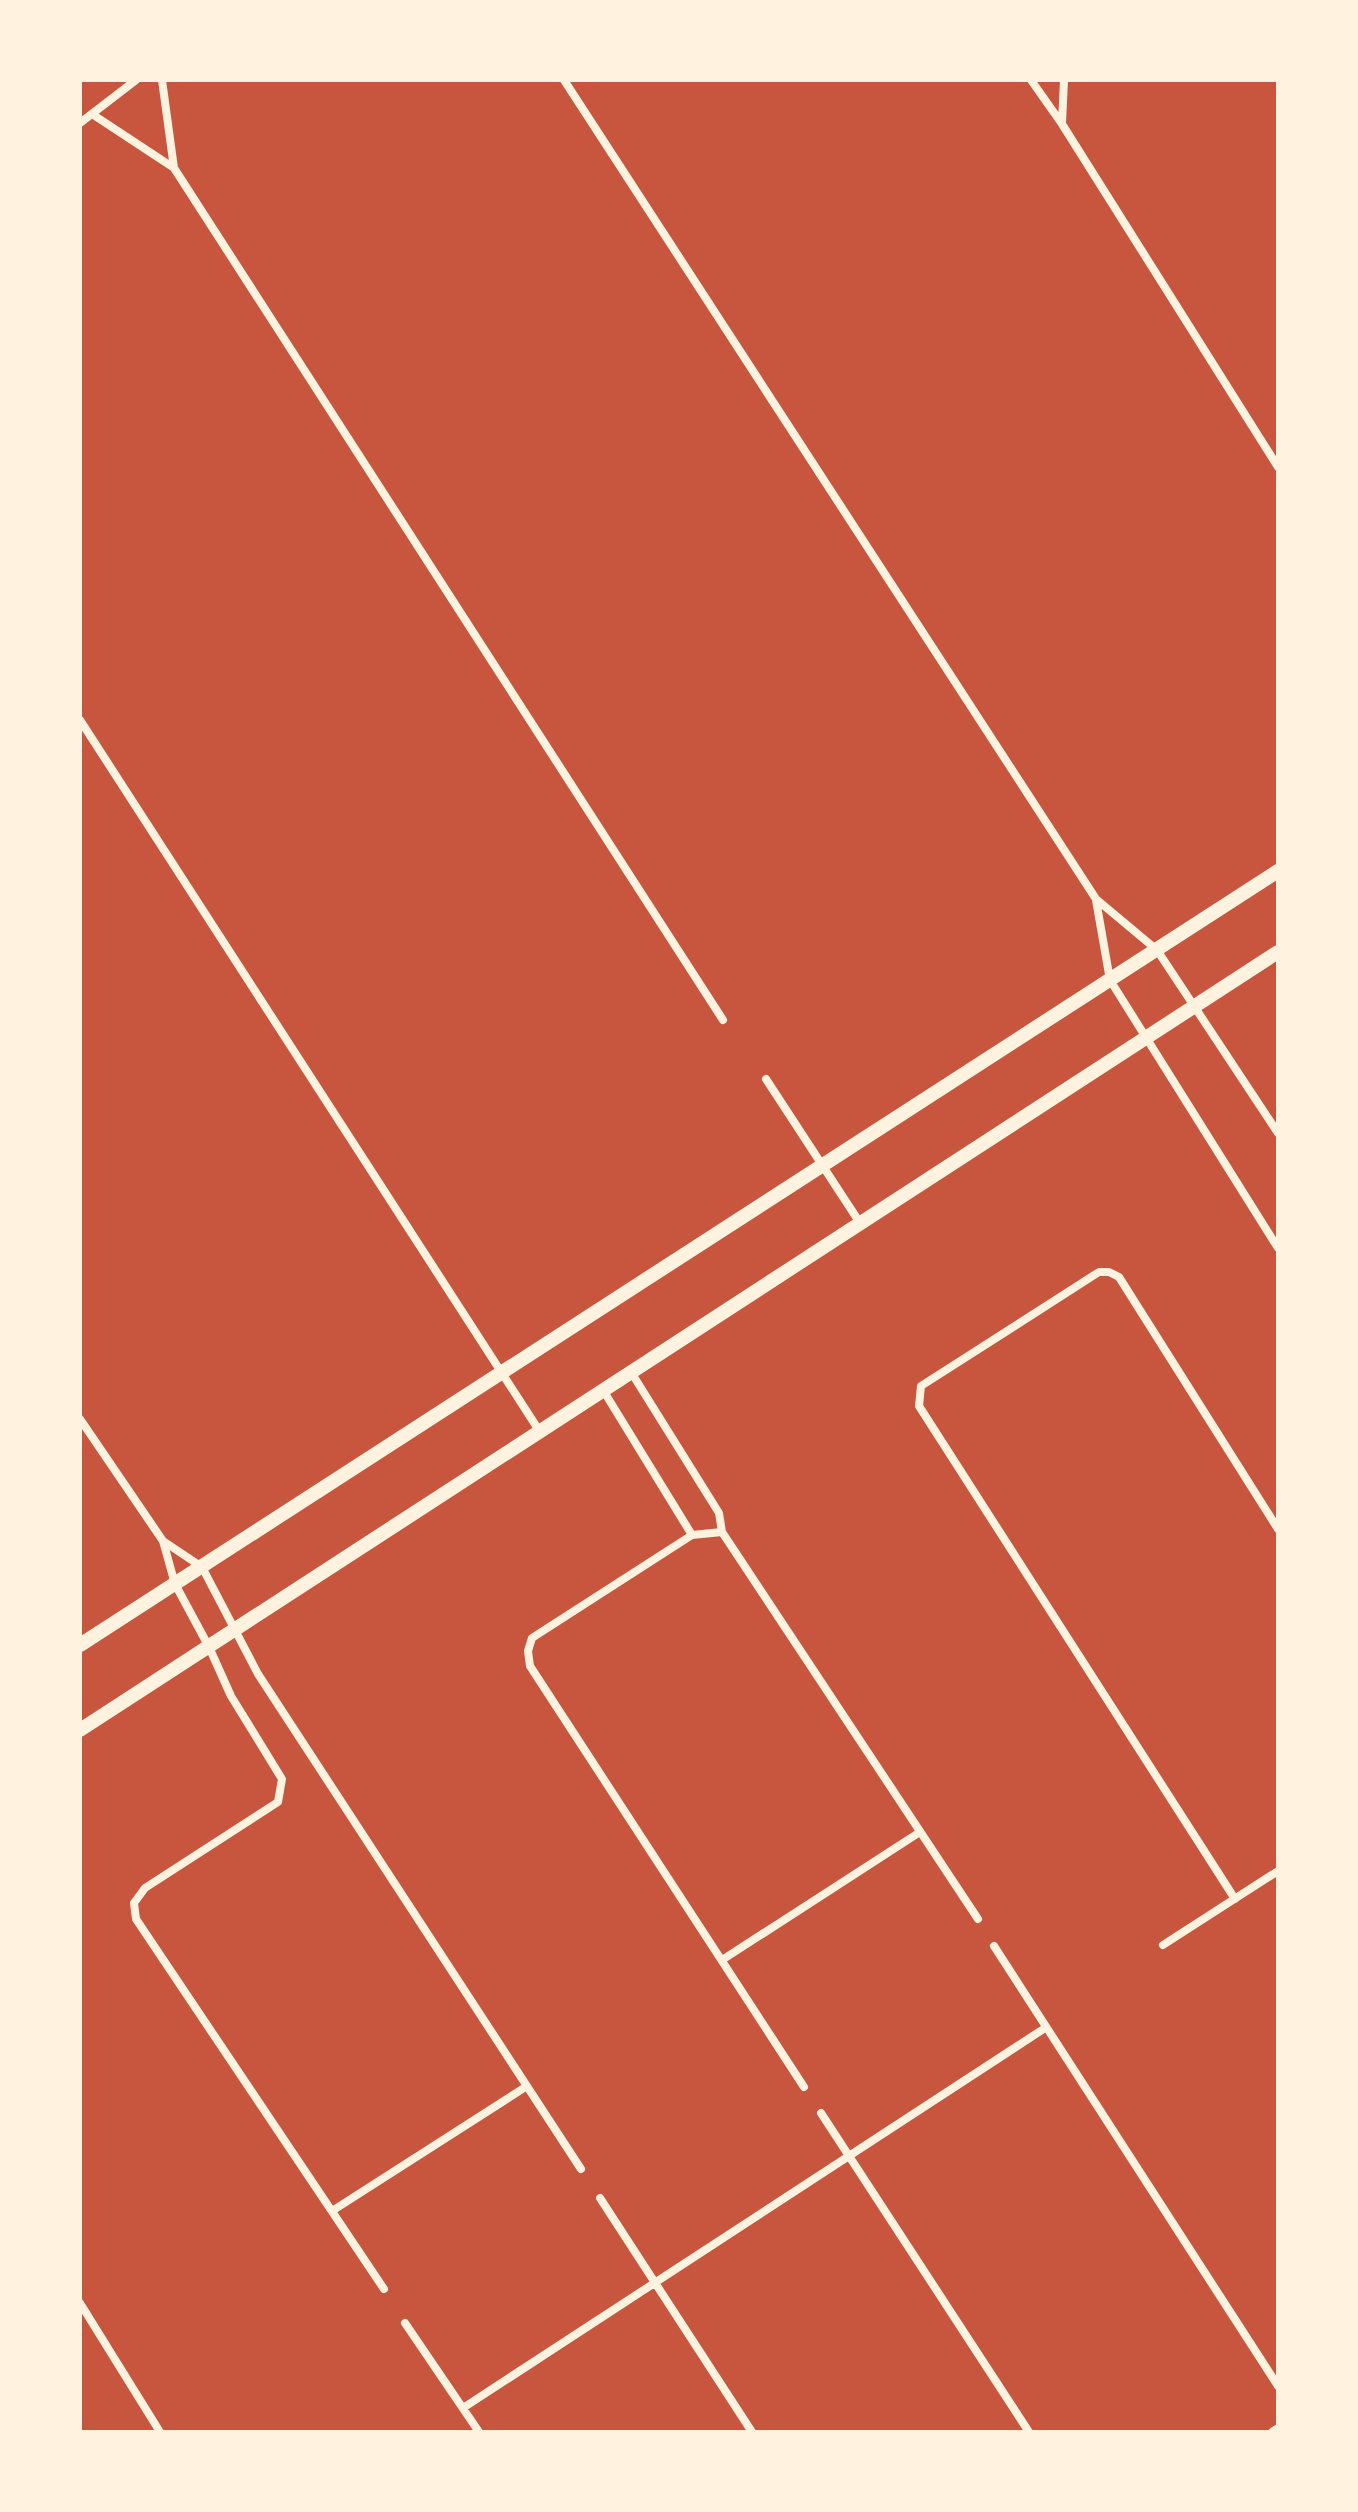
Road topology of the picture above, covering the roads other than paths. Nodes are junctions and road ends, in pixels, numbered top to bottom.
1 (136, 80) edge
2 (162, 80) edge
3 (564, 80) edge
4 (1031, 80) edge
5 (1064, 80) edge
6 (92, 114) junction
7 (80, 123) edge
8 (1062, 124) junction
9 (174, 168) junction
10 (1278, 467) edge
11 (80, 720) edge
12 (1278, 871) edge
13 (1096, 899) junction
14 (1157, 950) junction
15 (1278, 952) edge
16 (1110, 980) junction
17 (1195, 1005) junction
18 (723, 1020) dead end
19 (1146, 1037) junction
20 (766, 1079) dead end
21 (1278, 1133) edge
22 (823, 1165) junction
23 (860, 1223) junction
24 (1278, 1248) edge
25 (631, 1372) junction
26 (502, 1373) junction
27 (603, 1390) junction
28 (80, 1419) edge
29 (540, 1432) junction
30 (1278, 1529) edge
31 (722, 1532) junction
32 (692, 1535) junction
33 (163, 1541) junction
34 (202, 1567) junction
35 (175, 1584) junction
36 (233, 1631) junction
37 (80, 1645) edge
38 (209, 1647) junction
39 (80, 1730) edge
40 (920, 1832) junction
41 (1278, 1871) edge
42 (1235, 1899) junction
43 (978, 1919) dead end
44 (1163, 1945) dead end
45 (994, 1946) dead end
46 (722, 1960) junction
47 (1045, 2028) junction
48 (527, 2086) junction
49 (804, 2087) dead end
50 (821, 2113) dead end
51 (850, 2156) junction
52 (581, 2169) dead end
53 (600, 2198) dead end
54 (332, 2211) junction
55 (655, 2283) junction
56 (384, 2289) dead end
57 (80, 2303) edge
58 (405, 2323) dead end
59 (1278, 2386) edge
60 (463, 2408) junction
61 (1278, 2428) edge
62 (160, 2432) edge
63 (479, 2432) edge
64 (752, 2432) edge
65 (1029, 2432) edge
66 (1272, 2432) edge

1 - 6 street
2 - 9 street
3 - 13 street
4 - 8 street
5 - 8 street
6 - 7 street
6 - 9 street
8 - 10 street
9 - 18 street
11 - 26 street
12 - 14 street
13 - 14 street
13 - 16 street
14 - 16 street
14 - 17 street
15 - 17 street
16 - 19 street
16 - 22 street
17 - 19 street
17 - 21 street
19 - 23 street
19 - 24 street
20 - 22 street
22 - 23 street
22 - 26 street
23 - 25 street
25 - 27 street
25 - 31 street
26 - 29 street
26 - 34 street
27 - 29 street
27 - 32 street
28 - 33 street
29 - 36 street
30 - 42 street
31 - 32 street
31 - 40 street
32 - 46 street
33 - 34 street
33 - 35 street
34 - 35 street
34 - 36 street
35 - 37 street
35 - 38 street
36 - 38 street
36 - 48 street
38 - 39 street
38 - 54 street
40 - 43 street
40 - 46 street
41 - 42 street
42 - 44 street
45 - 47 street
46 - 49 street
47 - 51 street
47 - 59 street
48 - 52 street
48 - 54 street
50 - 51 street
51 - 55 street
51 - 65 street
53 - 55 street
54 - 56 street
55 - 60 street
55 - 64 street
57 - 62 street
58 - 60 street
60 - 63 street
61 - 66 street

